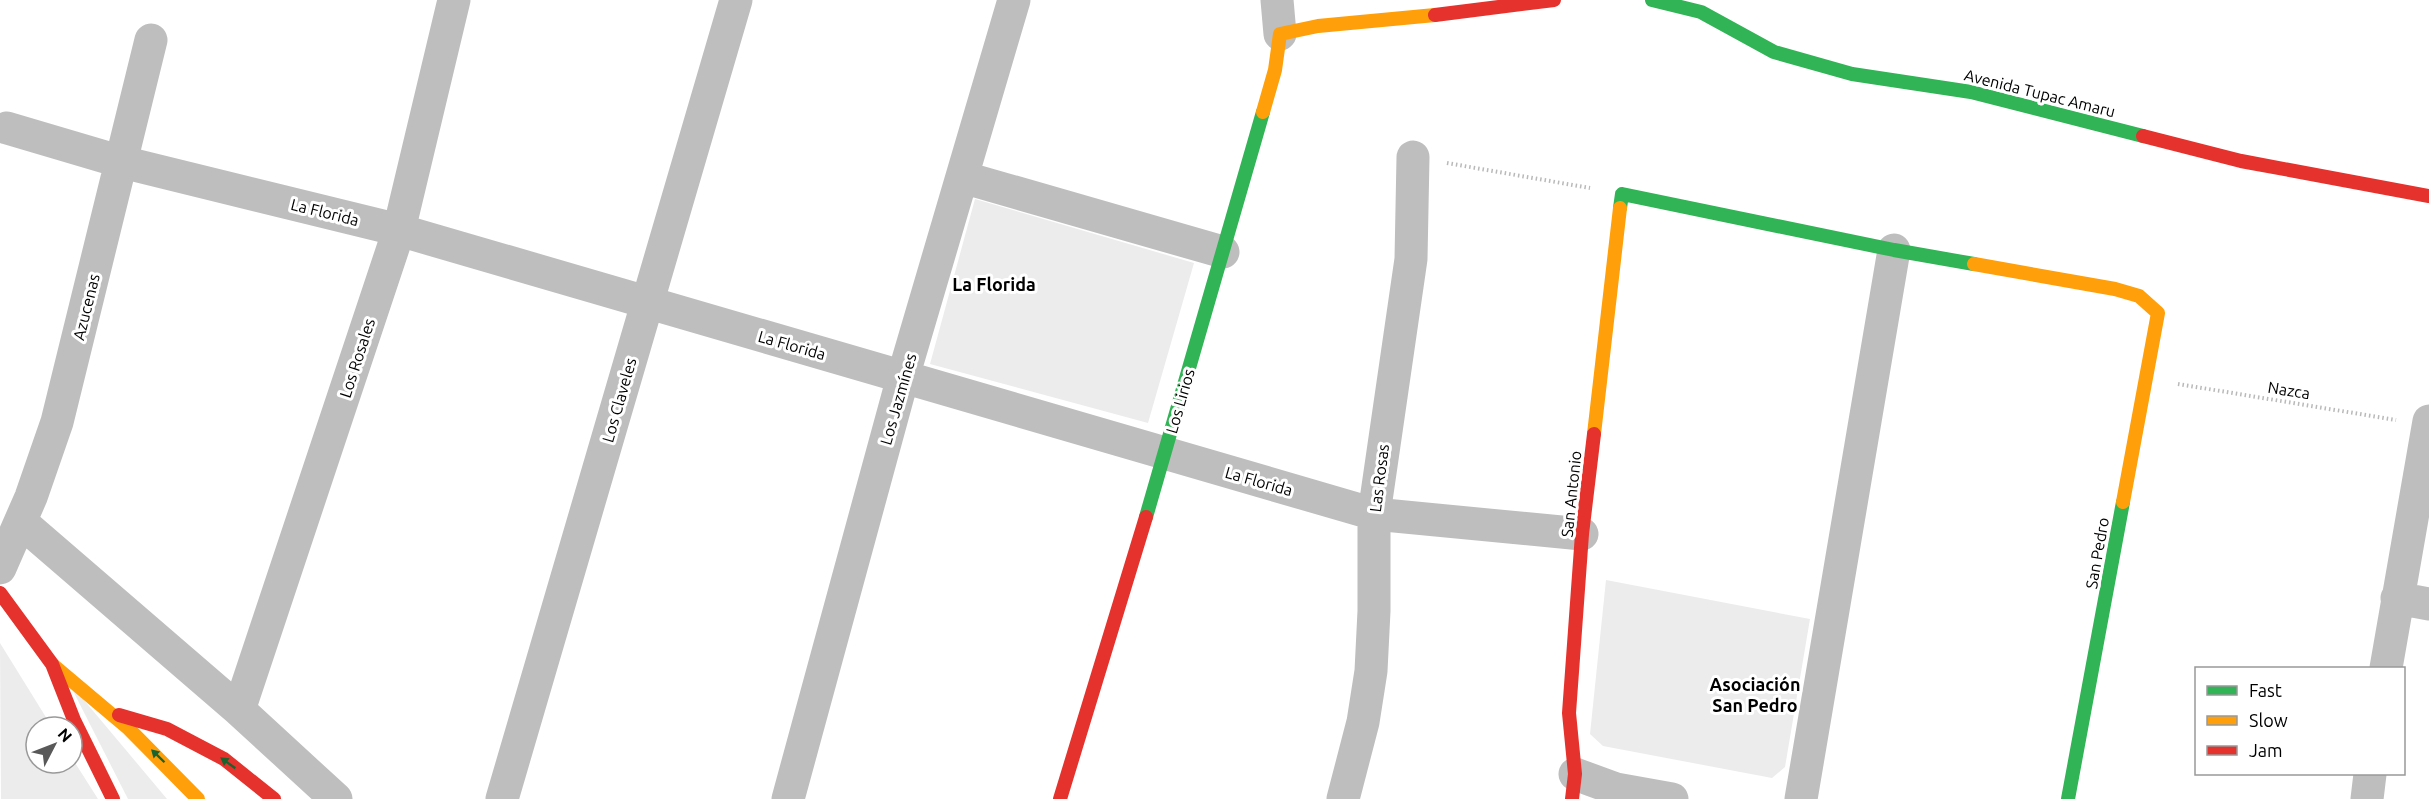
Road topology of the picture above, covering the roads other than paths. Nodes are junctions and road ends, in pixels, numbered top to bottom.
1 (454, 0) edge
2 (736, 0) edge
3 (1014, 0) edge
4 (1277, 0) edge
5 (1554, 0) edge
6 (1652, 0) edge
7 (1280, 34) junction
8 (151, 40) dead end
9 (7, 128) dead end
10 (1413, 157) road end
11 (122, 162) junction
12 (962, 177) junction
13 (2429, 196) edge
14 (399, 230) junction
15 (1894, 249) junction
16 (1223, 252) junction
17 (648, 302) junction
18 (903, 377) junction
19 (2429, 423) edge
20 (1165, 454) junction
21 (1374, 514) junction
22 (21, 522) junction
23 (1582, 534) junction
24 (0, 568) edge
25 (0, 593) edge
26 (2397, 598) junction
27 (2429, 604) edge
28 (52, 664) junction
29 (2386, 667) edge
30 (239, 710) junction
31 (114, 714) junction
32 (2370, 775) edge
33 (1573, 786) edge
34 (114, 799) edge
35 (198, 799) edge
36 (274, 799) edge
37 (336, 799) edge
38 (502, 799) edge
39 (788, 799) edge
40 (1060, 799) edge
41 (1343, 799) edge
42 (1672, 799) edge
43 (1801, 799) edge
44 (2068, 799) edge
45 (2367, 799) edge

1 - 14 street, Los Rosales
2 - 17 street, Los Claveles
3 - 12 street, Los Jazmínes
4 - 7 street, Los Lirios
5 - 7 main road
6 - 13 main road, Avenida Tupac Amaru
7 - 16 main road, Los Lirios
8 - 11 street, Azucenas
9 - 11 street, La Florida
10 - 21 street, Las Rosas
11 - 14 street, La Florida
11 - 22 street, Azucenas
12 - 16 street
12 - 18 street, Los Jazmínes
14 - 17 street, La Florida
14 - 30 street, Los Rosales
15 - 23 main road, San Antonio
15 - 43 street
15 - 44 main road, San Pedro
16 - 20 main road, Los Lirios
17 - 18 street, La Florida
17 - 38 street, Los Claveles
18 - 20 street, La Florida
18 - 39 street, Los Jazmínes
19 - 26 street
20 - 21 street, La Florida
20 - 40 main road, Los Lirios
21 - 23 street, La Florida
21 - 41 street, Las Rosas
22 - 24 street, Azucenas
22 - 30 street
23 - 33 main road, San Antonio
25 - 28 main road
26 - 27 street
26 - 29 street
28 - 31 main road
28 - 34 main road
30 - 37 street
35 -> 31 main road
36 -> 31 main road
32 - 45 street
33 - 42 street

